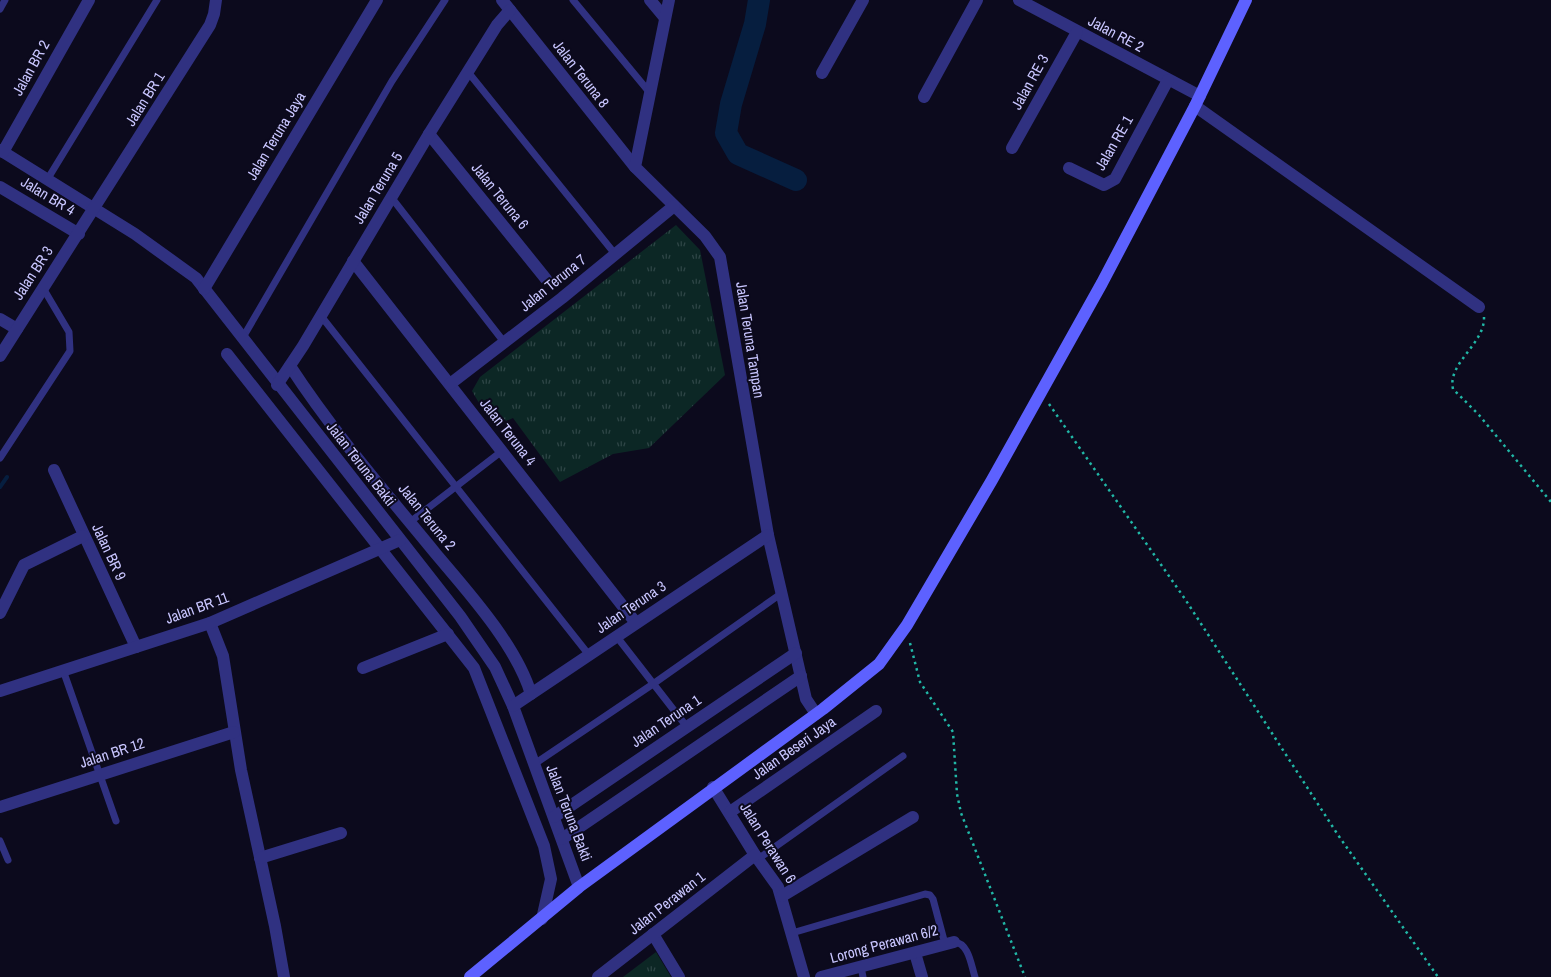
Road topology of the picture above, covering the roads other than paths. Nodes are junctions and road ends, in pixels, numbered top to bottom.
1 (5, 0) edge
2 (89, 0) edge
3 (157, 0) edge
4 (377, 0) edge
5 (445, 0) edge
6 (573, 0) edge
7 (650, 0) edge
8 (669, 0) edge
9 (863, 0) edge
10 (977, 0) edge
11 (1019, 0) edge
12 (1246, 0) edge
13 (216, 1) edge
14 (506, 5) edge
15 (0, 9) edge
16 (665, 18) junction
17 (1077, 32) junction
18 (468, 72) junction
19 (822, 73) dead end
20 (1168, 80) junction
21 (650, 93) junction
22 (924, 97) dead end
23 (1197, 101) junction
24 (429, 134) junction
25 (1012, 148) dead end
26 (2, 151) edge
27 (635, 167) junction
28 (1069, 168) dead end
29 (47, 180) junction
30 (2, 191) edge
31 (391, 198) junction
32 (674, 206) junction
33 (95, 209) junction
34 (79, 234) junction
35 (615, 254) junction
36 (353, 261) junction
37 (546, 279) dead end
38 (43, 288) junction
39 (204, 289) junction
40 (1479, 307) road end
41 (321, 316) junction
42 (0, 319) edge
43 (17, 329) junction
44 (242, 339) junction
45 (504, 342) junction
46 (227, 354) dead end
47 (0, 356) edge
48 (290, 366) junction
49 (450, 384) junction
50 (277, 385) junction
51 (502, 451) junction
52 (0, 458) edge
53 (54, 470) dead end
54 (456, 487) junction
55 (410, 522) junction
56 (768, 535) junction
57 (83, 536) junction
58 (400, 540) junction
59 (380, 550) junction
60 (782, 593) junction
61 (0, 613) edge
62 (210, 623) junction
63 (636, 624) junction
64 (448, 634) junction
65 (617, 637) junction
66 (136, 647) junction
67 (796, 653) junction
68 (589, 655) junction
69 (363, 668) dead end
70 (63, 670) junction
71 (801, 676) junction
72 (653, 684) junction
73 (0, 691) edge
74 (531, 694) junction
75 (513, 706) junction
76 (876, 710) dead end
77 (816, 714) junction
78 (687, 727) junction
79 (234, 732) junction
80 (903, 756) dead end
81 (533, 765) junction
82 (99, 774) junction
83 (713, 787) junction
84 (0, 807) edge
85 (730, 812) junction
86 (554, 817) junction
87 (913, 817) dead end
88 (116, 821) dead end
89 (341, 833) dead end
90 (562, 839) junction
91 (0, 841) edge
92 (756, 857) junction
93 (260, 858) junction
94 (8, 860) dead end
95 (579, 887) junction
96 (782, 896) junction
97 (542, 919) junction
98 (792, 933) junction
99 (653, 934) junction
100 (949, 943) junction
101 (915, 954) junction
102 (862, 972) edge
103 (284, 977) edge
104 (470, 977) edge
105 (598, 977) edge
106 (679, 977) edge
107 (804, 977) edge
108 (821, 977) edge
109 (922, 977) edge
110 (975, 977) edge

1 - 15 lane
2 - 26 street, Jalan BR 2
3 - 29 lane
4 - 39 street, Jalan Teruna Jaya
5 - 44 lane
6 - 21 lane
7 - 16 street
8 - 16 street
9 - 19 street
10 - 22 street
11 - 17 street, Jalan RE 2
12 - 23 street
13 - 33 street, Jalan BR 1
14 - 18 street, Jalan Teruna 5
14 - 27 street, Jalan Teruna 8
16 - 21 street
17 - 20 street, Jalan RE 2
17 - 25 street, Jalan RE 3
18 - 24 street, Jalan Teruna 5
18 - 35 lane
20 - 23 street, Jalan RE 2
20 - 28 street, Jalan RE 1
21 - 27 street
23 - 40 street, Jalan RE 2
23 - 77 street
24 - 31 street, Jalan Teruna 5
24 - 37 street, Jalan Teruna 6
26 - 29 street, Jalan Teruna Bakti
27 - 32 street, Jalan Teruna Tampan
29 - 33 street, Jalan Teruna Bakti
30 - 34 street, Jalan BR 4
31 - 36 street, Jalan Teruna 5
31 - 45 lane
32 - 35 street, Jalan Teruna 7
32 - 56 street, Jalan Teruna Tampan
33 - 34 street, Jalan BR 3
33 - 39 street, Jalan Teruna Bakti
34 - 38 street, Jalan BR 3
35 - 45 street, Jalan Teruna 7
36 - 41 street, Jalan Teruna 5
36 - 49 street, Jalan Teruna 4
38 - 43 street, Jalan BR 3
38 - 52 lane
39 - 44 street, Jalan Teruna Bakti
41 - 48 street, Jalan Teruna 5
41 - 54 lane
42 - 43 street
43 - 47 street, Jalan BR 3
44 - 50 street, Jalan Teruna Bakti
45 - 49 street, Jalan Teruna 7
46 - 59 street
48 - 50 street, Jalan Teruna 5
48 - 55 street, Jalan Teruna 2
49 - 51 street, Jalan Teruna 4
50 - 58 street, Jalan Teruna Bakti
51 - 54 lane
51 - 63 street, Jalan Teruna 4
53 - 57 street, Jalan BR 9
54 - 55 lane
54 - 68 lane
55 - 74 street, Jalan Teruna 2
56 - 60 street, Jalan Teruna Tampan
56 - 63 street, Jalan Teruna 3
57 - 61 street
57 - 66 street, Jalan BR 9
58 - 59 street, Jalan BR 11
58 - 75 street, Jalan Teruna Bakti
59 - 62 street, Jalan BR 11
59 - 64 street
60 - 67 street, Jalan Teruna Tampan
60 - 72 lane
62 - 66 street, Jalan BR 11
62 - 79 street
63 - 65 street, Jalan Teruna 3
64 - 69 street
64 - 97 street
65 - 68 street, Jalan Teruna 3
65 - 72 lane
66 - 70 street, Jalan BR 11
67 - 71 street, Jalan Teruna Tampan
67 - 78 street, Jalan Teruna 1
68 - 74 street, Jalan Teruna 3
70 - 73 street, Jalan BR 11
70 - 82 lane
71 - 77 street, Jalan Teruna Tampan
71 - 90 street
72 - 78 lane
72 - 81 lane
74 - 75 street, Jalan Teruna 3
75 - 81 street, Jalan Teruna Bakti
76 - 85 street, Jalan Beseri Jaya
77 - 83 street
78 - 86 street, Jalan Teruna 1
79 - 82 street, Jalan BR 12
79 - 93 street
80 - 92 lane
81 - 86 street, Jalan Teruna Bakti
82 - 84 street, Jalan BR 12
82 - 88 lane
83 - 85 street, Jalan Perawan 6
83 - 95 street
85 - 92 street, Jalan Perawan 6
86 - 90 street, Jalan Teruna Bakti
87 - 96 street
89 - 93 street
90 - 95 street, Jalan Teruna Bakti
91 - 94 lane
92 - 96 street, Jalan Perawan 6
92 - 99 street, Jalan Perawan 1
93 - 103 street
95 - 97 street
96 - 98 street, Jalan Perawan 6
97 - 104 street
98 - 100 lane
98 - 107 street, Jalan Perawan 6
99 - 105 street, Jalan Perawan 1
99 - 106 street
100 - 101 street, Lorong Perawan 6/2
100 - 110 lane
101 - 102 street, Lorong Perawan 6/2
101 - 109 street
102 - 108 street, Lorong Perawan 6/2

